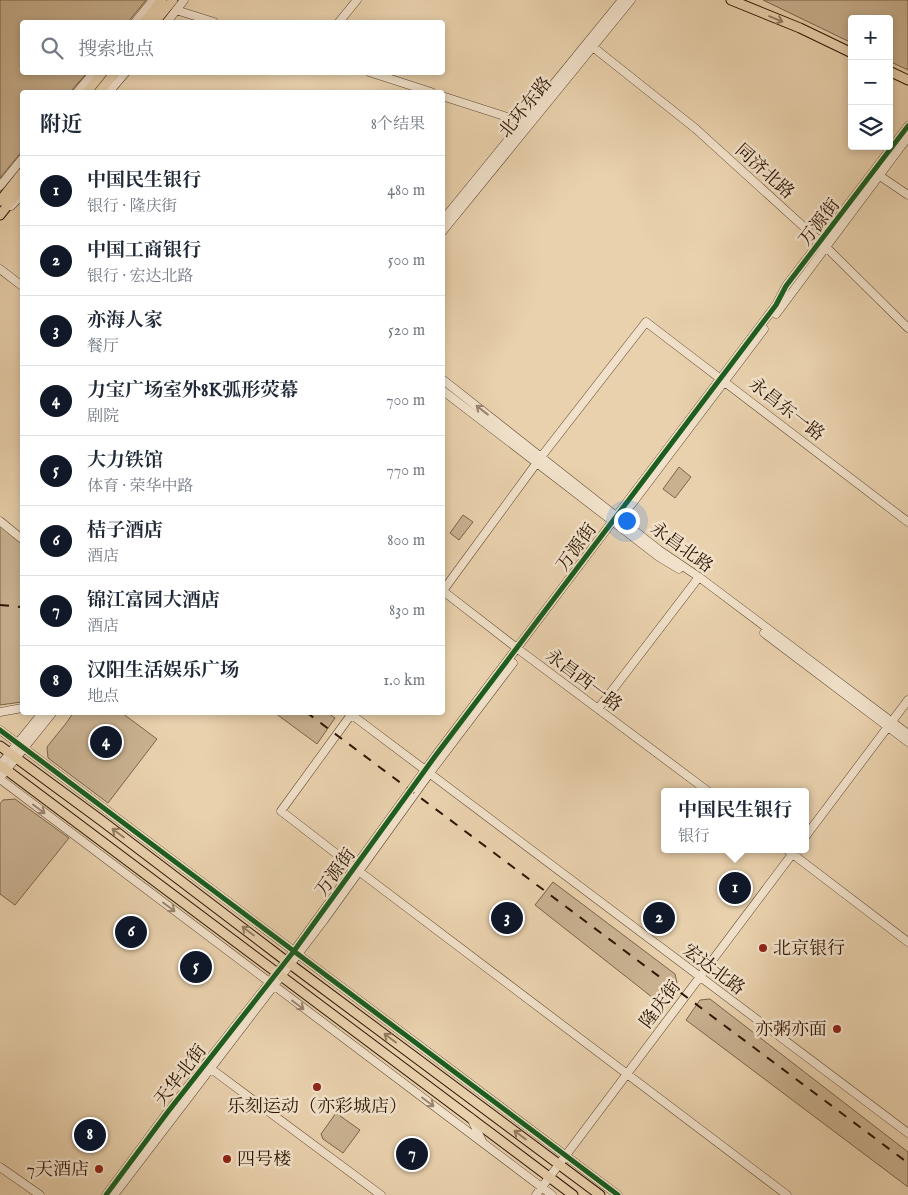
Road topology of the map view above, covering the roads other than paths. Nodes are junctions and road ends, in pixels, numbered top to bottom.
1 (153, 0) edge
2 (162, 0) edge
3 (173, 0) edge
4 (184, 0) edge
5 (357, 0) edge
6 (622, 0) edge
7 (631, 0) edge
8 (731, 0) edge
9 (176, 10) junction
10 (137, 20) edge
11 (146, 20) edge
12 (157, 20) edge
13 (168, 20) edge
14 (208, 20) edge
15 (341, 20) edge
16 (593, 47) junction
17 (848, 51) edge
18 (893, 74) edge
19 (91, 75) edge
20 (101, 75) edge
21 (113, 75) edge
22 (123, 75) edge
23 (378, 75) edge
24 (908, 80) edge
25 (79, 90) edge
26 (89, 90) edge
27 (101, 90) edge
28 (111, 90) edge
29 (425, 90) edge
30 (445, 97) edge
31 (527, 123) junction
32 (908, 126) edge
33 (908, 138) edge
34 (20, 161) edge
35 (877, 174) junction
36 (20, 176) edge
37 (0, 186) edge
38 (20, 190) edge
39 (908, 195) edge
40 (20, 197) edge
41 (0, 201) edge
42 (0, 216) edge
43 (445, 218) edge
44 (445, 228) edge
45 (824, 244) junction
46 (0, 269) edge
47 (20, 284) edge
48 (908, 328) edge
49 (723, 379) junction
50 (445, 382) edge
51 (445, 392) edge
52 (539, 460) junction
53 (617, 519) junction
54 (0, 521) edge
55 (908, 522) edge
56 (20, 537) edge
57 (698, 579) junction
58 (445, 588) edge
59 (445, 593) edge
60 (520, 650) junction
61 (908, 700) edge
62 (20, 708) edge
63 (598, 709) junction
64 (0, 712) edge
65 (41, 715) edge
66 (50, 715) edge
67 (350, 715) edge
68 (354, 715) edge
69 (890, 724) junction
70 (0, 730) edge
71 (908, 734) edge
72 (908, 742) edge
73 (0, 746) edge
74 (21, 746) junction
75 (13, 756) junction
76 (2, 767) edge
77 (427, 773) junction
78 (0, 779) edge
79 (704, 788) edge
80 (91, 799) junction
81 (102, 820) junction
82 (809, 832) edge
83 (790, 853) edge
84 (794, 853) edge
85 (357, 870) junction
86 (200, 915) junction
87 (214, 941) junction
88 (908, 942) edge
89 (296, 953) junction
90 (289, 962) junction
91 (279, 974) junction
92 (700, 977) junction
93 (271, 984) junction
94 (360, 1001) junction
95 (369, 1022) junction
96 (210, 1068) junction
97 (627, 1074) junction
98 (471, 1118) junction
99 (908, 1133) edge
100 (483, 1143) junction
101 (565, 1155) junction
102 (559, 1164) junction
103 (0, 1167) edge
104 (549, 1177) junction
105 (542, 1187) junction
106 (29, 1188) junction
107 (35, 1195) edge
108 (40, 1195) edge
109 (106, 1195) edge
110 (114, 1195) edge
111 (381, 1195) edge
112 (536, 1195) edge
113 (552, 1195) edge
114 (573, 1195) edge
115 (600, 1195) edge
116 (618, 1195) edge
117 (787, 1195) edge

1 - 10 street
2 - 11 main road
3 - 12 main road
4 - 9 street
5 - 15 street
6 - 31 street, 北环东路
7 - 16 street, 北环东路
8 -> 17 main road
9 - 13 street
9 - 14 street
16 - 31 street, 北环东路
16 - 45 street, 同济北路
18 - 24 main road
19 - 25 street
20 - 26 main road
21 - 27 main road
22 - 28 street
23 - 29 street
30 - 31 street
31 - 43 street, 北环东路
31 - 44 street, 北环东路
32 - 35 street, 万源街
33 - 35 street, 万源街
34 - 37 street
35 - 39 street
35 - 45 street, 万源街
36 - 41 main road
38 - 42 main road
40 - 42 street
45 - 48 street, 同济北路
45 - 49 street, 万源街
46 - 47 street
49 - 52 street, 永昌东一路
49 - 53 street, 万源街
49 - 55 street, 永昌东一路
52 -> 50 street, 永昌北路
51 - 52 street, 永昌北路
52 - 53 street, 永昌北路
52 - 58 street
53 - 57 street, 永昌北路
53 - 60 street, 万源街
54 - 56 street
57 - 63 street
57 - 69 street, 永昌北路
59 - 60 street, 永昌西一路
60 - 63 street, 永昌西一路
60 - 77 street, 万源街
61 - 69 street
62 - 64 street
63 - 79 street, 永昌西一路
65 - 74 street
66 - 74 street
67 - 85 street
68 - 77 street, 宏达北路
69 - 71 street, 永昌北路
69 - 72 street, 永昌北路
69 - 82 street
70 - 74 street
73 - 75 main road
74 - 75 street
74 - 80 street
75 - 76 street
75 - 81 main road
76 - 78 street
76 - 86 main road
77 - 85 street, 万源街
77 - 92 street, 宏达北路
78 -> 87 street
80 - 81 street
80 - 89 street
90 -> 81 main road
83 - 92 street, 隆庆街
84 - 88 street
85 - 89 street, 万源街
85 - 97 street
86 - 87 street
86 - 91 main road
87 - 93 street
89 - 90 street, 万源街
89 - 94 street
90 - 91 street, 万源街
90 - 95 main road
91 - 93 street, 天华北街
91 - 98 main road
92 - 97 street, 隆庆街
92 - 99 street, 宏达北路
93 - 96 street, 天华北街
93 -> 100 street
93 - 109 street, 天华北街
94 - 95 street
94 - 101 street
102 -> 95 main road
96 - 110 street, 天华北街
96 - 111 street
97 - 101 street, 隆庆街
97 - 117 street
98 - 100 street
98 - 104 main road
100 - 105 street
101 - 102 street, 隆庆街
101 - 116 street
102 - 104 street, 隆庆街
102 - 115 main road
103 - 106 street
104 - 105 street, 隆庆街
104 - 114 main road
105 - 112 street, 隆庆街
105 - 113 street
106 - 107 street
106 - 108 street

